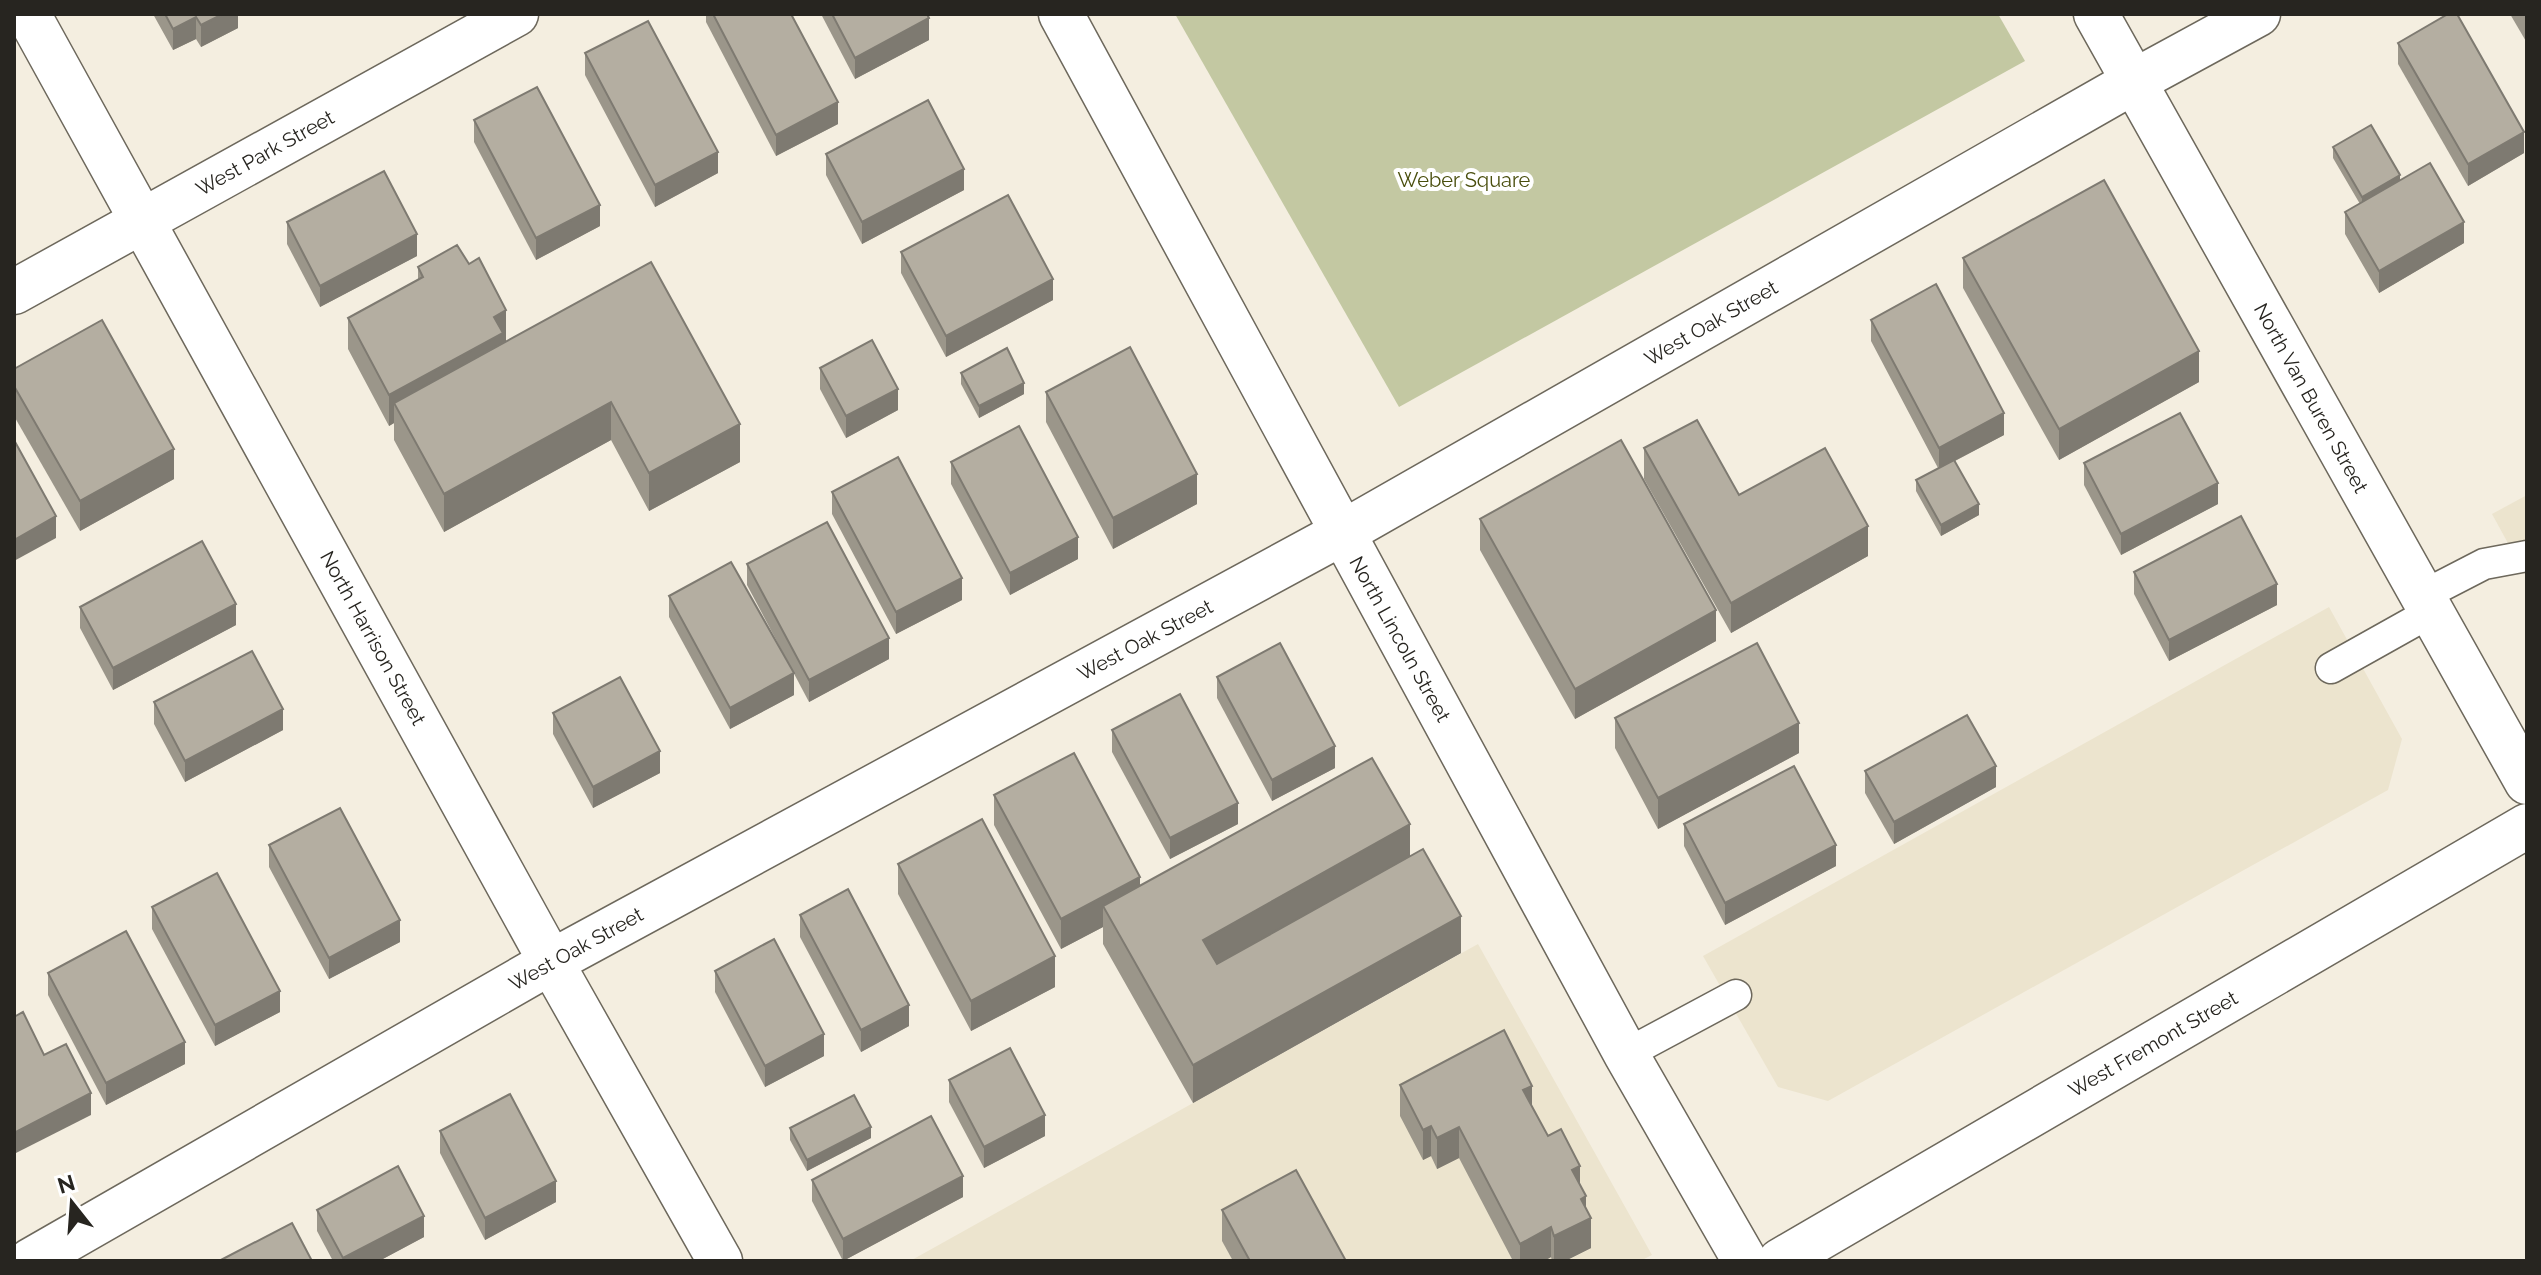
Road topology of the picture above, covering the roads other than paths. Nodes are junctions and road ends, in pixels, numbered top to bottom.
1 (28, 14) edge
2 (516, 14) edge
3 (1061, 14) edge
4 (2096, 14) edge
5 (2258, 14) edge
6 (2133, 82) junction
7 (144, 220) junction
8 (14, 292) edge
9 (1342, 533) junction
10 (2527, 556) edge
11 (2426, 604) junction
12 (2331, 668) dead end
13 (2527, 782) edge
14 (2527, 826) edge
15 (551, 962) junction
16 (1736, 995) dead end
17 (1626, 1054) junction
18 (30, 1261) edge
19 (720, 1261) edge
20 (1745, 1261) edge
21 (1780, 1261) edge

1 - 7 street, North Harrison Street
2 - 7 street, West Park Street
3 - 9 street, North Lincoln Street
4 - 6 street, North Van Buren Street
5 - 6 street, West Oak Street
6 - 9 street, West Oak Street
6 - 11 street, North Van Buren Street
7 - 8 street, West Park Street
7 - 15 street, North Harrison Street
9 - 15 street, West Oak Street
9 - 17 street, North Lincoln Street
10 - 11 lane
11 - 12 lane
11 - 13 street, North Van Buren Street
14 - 21 street, West Fremont Street
15 - 18 street, West Oak Street
15 - 19 street, North Harrison Street
16 - 17 lane
17 - 20 street, North Lincoln Street

